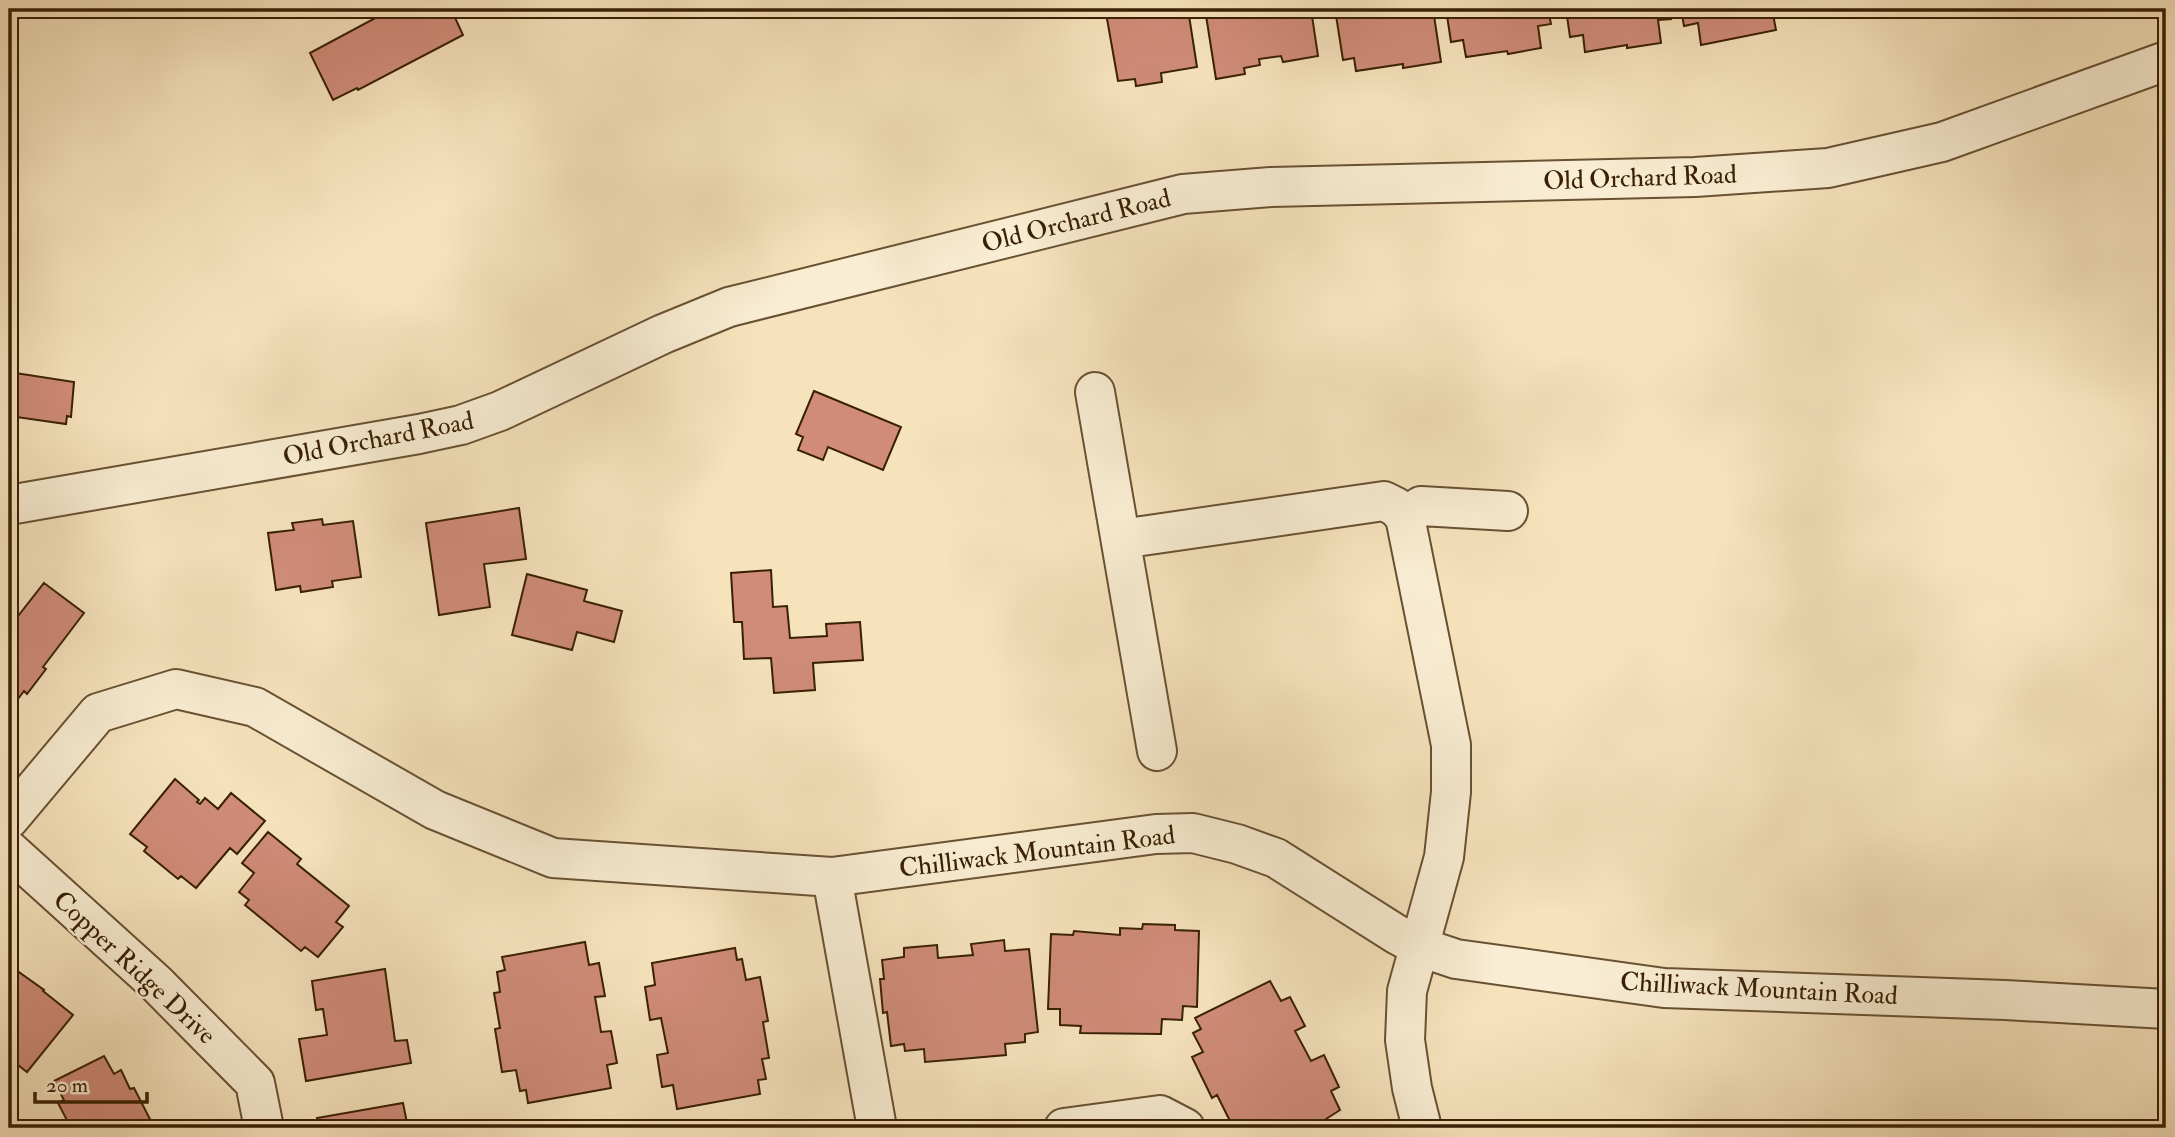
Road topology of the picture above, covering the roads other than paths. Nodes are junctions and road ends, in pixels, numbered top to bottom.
1 (2166, 61) edge
2 (1095, 392) dead end
3 (9, 505) edge
4 (1508, 511) dead end
5 (1405, 517) junction
6 (1121, 539) junction
7 (1157, 751) dead end
8 (9, 819) edge
9 (9, 850) edge
10 (832, 877) junction
11 (1420, 947) junction
12 (2166, 1009) edge
13 (264, 1128) edge
14 (877, 1128) edge
15 (1064, 1128) edge
16 (1185, 1128) edge
17 (1422, 1128) edge

1 - 3 street, Old Orchard Road
2 - 6 street
4 - 5 street
5 - 6 street
5 - 11 street
6 - 7 street
8 - 10 street, Chilliwack Mountain Road
9 - 13 street, Copper Ridge Drive
10 - 11 street, Chilliwack Mountain Road
10 - 14 street
11 - 12 street, Chilliwack Mountain Road
11 - 17 street
15 - 16 street

